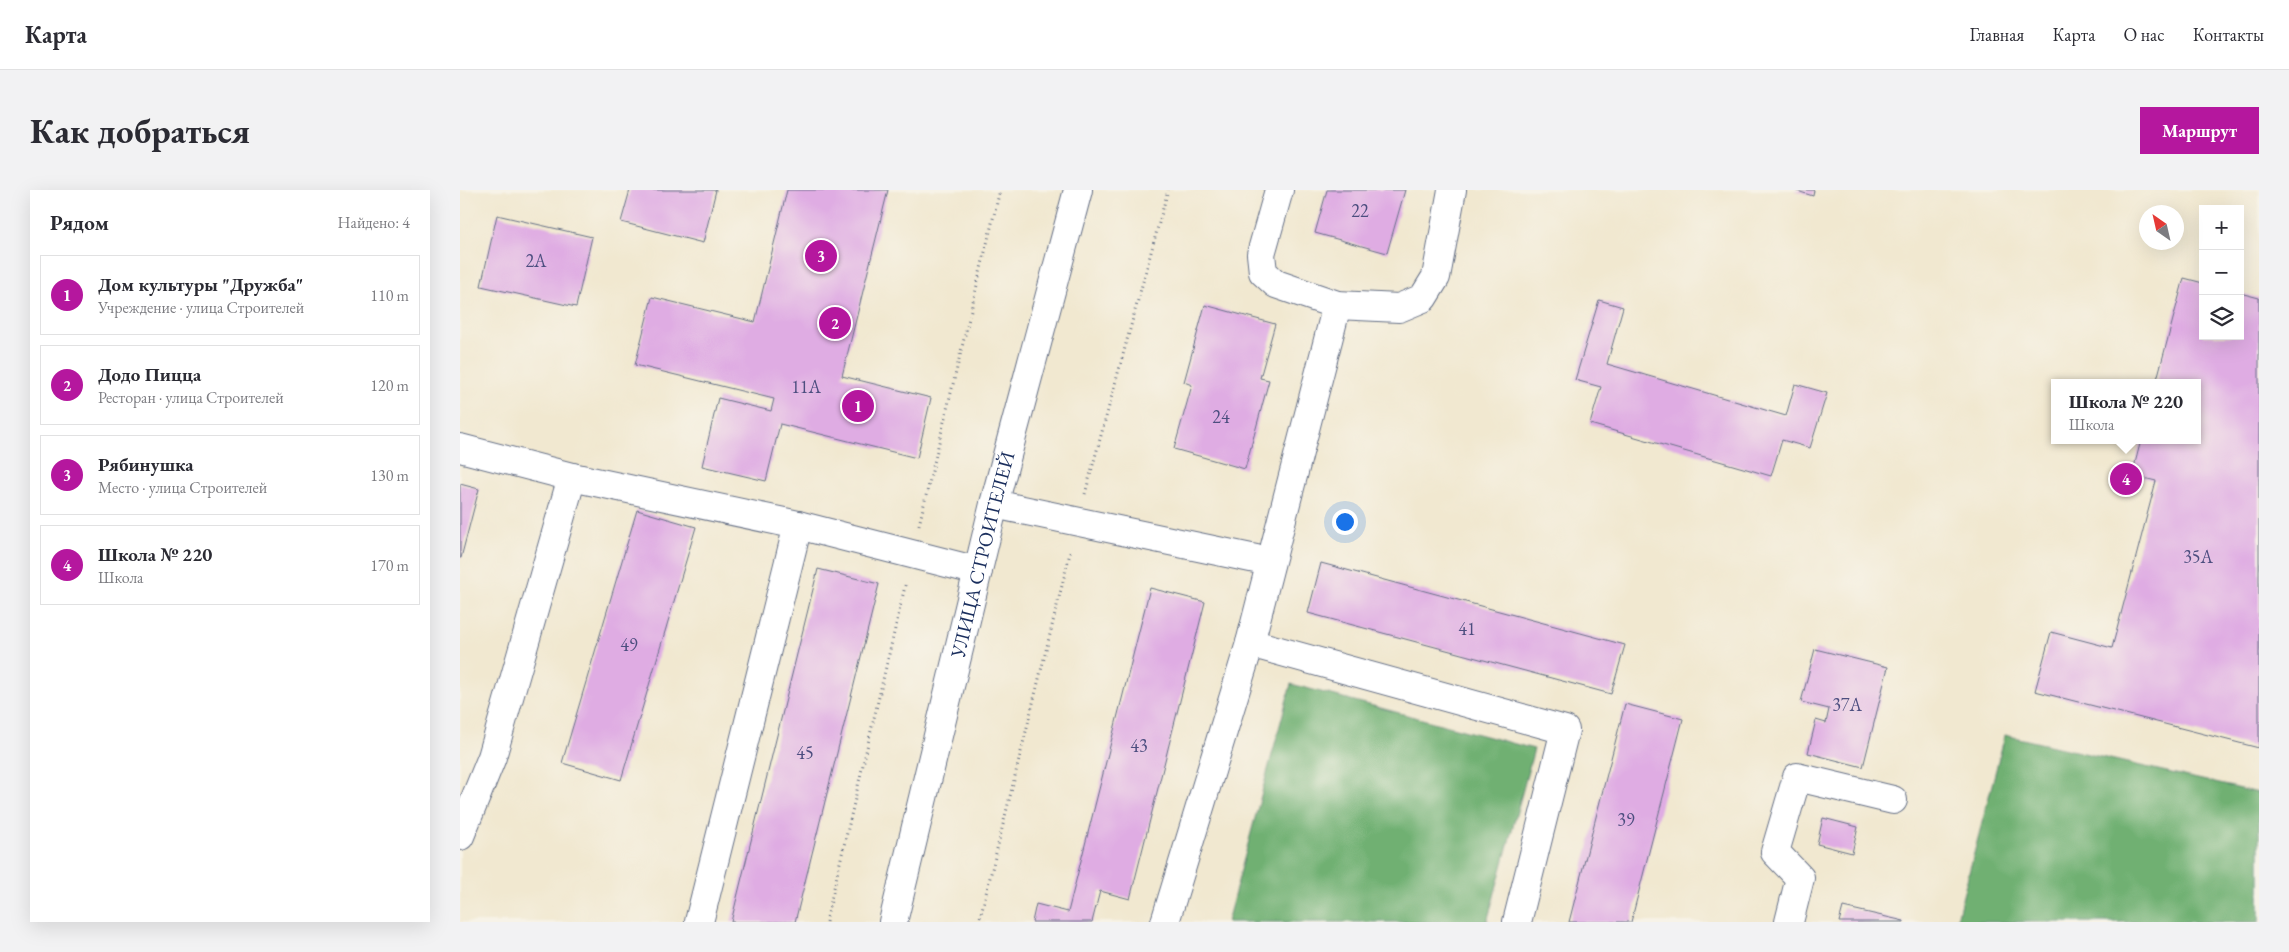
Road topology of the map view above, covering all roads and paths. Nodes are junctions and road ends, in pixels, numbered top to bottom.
1 (1000, 190) edge
2 (1078, 190) edge
3 (1168, 190) edge
4 (1279, 190) edge
5 (1452, 190) edge
6 (1337, 305) junction
7 (460, 448) edge
8 (572, 477) junction
9 (994, 504) junction
10 (1077, 522) junction
11 (798, 525) junction
12 (912, 554) junction
13 (1270, 562) junction
14 (978, 572) junction
15 (1250, 643) junction
16 (1893, 800) dead end
17 (460, 836) edge
18 (699, 922) edge
19 (826, 922) edge
20 (893, 922) edge
21 (979, 922) edge
22 (1165, 922) edge
23 (1517, 922) edge
24 (1789, 922) edge

1 - 12 path
2 - 9 street, УЛИЦА СТРОИТЕЛЕЙ
3 - 10 path
4 - 6 street
5 - 6 street
6 - 13 street
7 - 8 street
8 - 11 street
8 - 17 street
9 - 10 street
9 - 14 street, УЛИЦА СТРОИТЕЛЕЙ
10 - 13 street
10 - 21 path
11 - 12 street
11 - 18 street
12 - 14 street
12 - 19 path
13 - 15 street
14 - 20 street, УЛИЦА СТРОИТЕЛЕЙ
15 - 22 street
15 - 23 street
16 - 24 street

